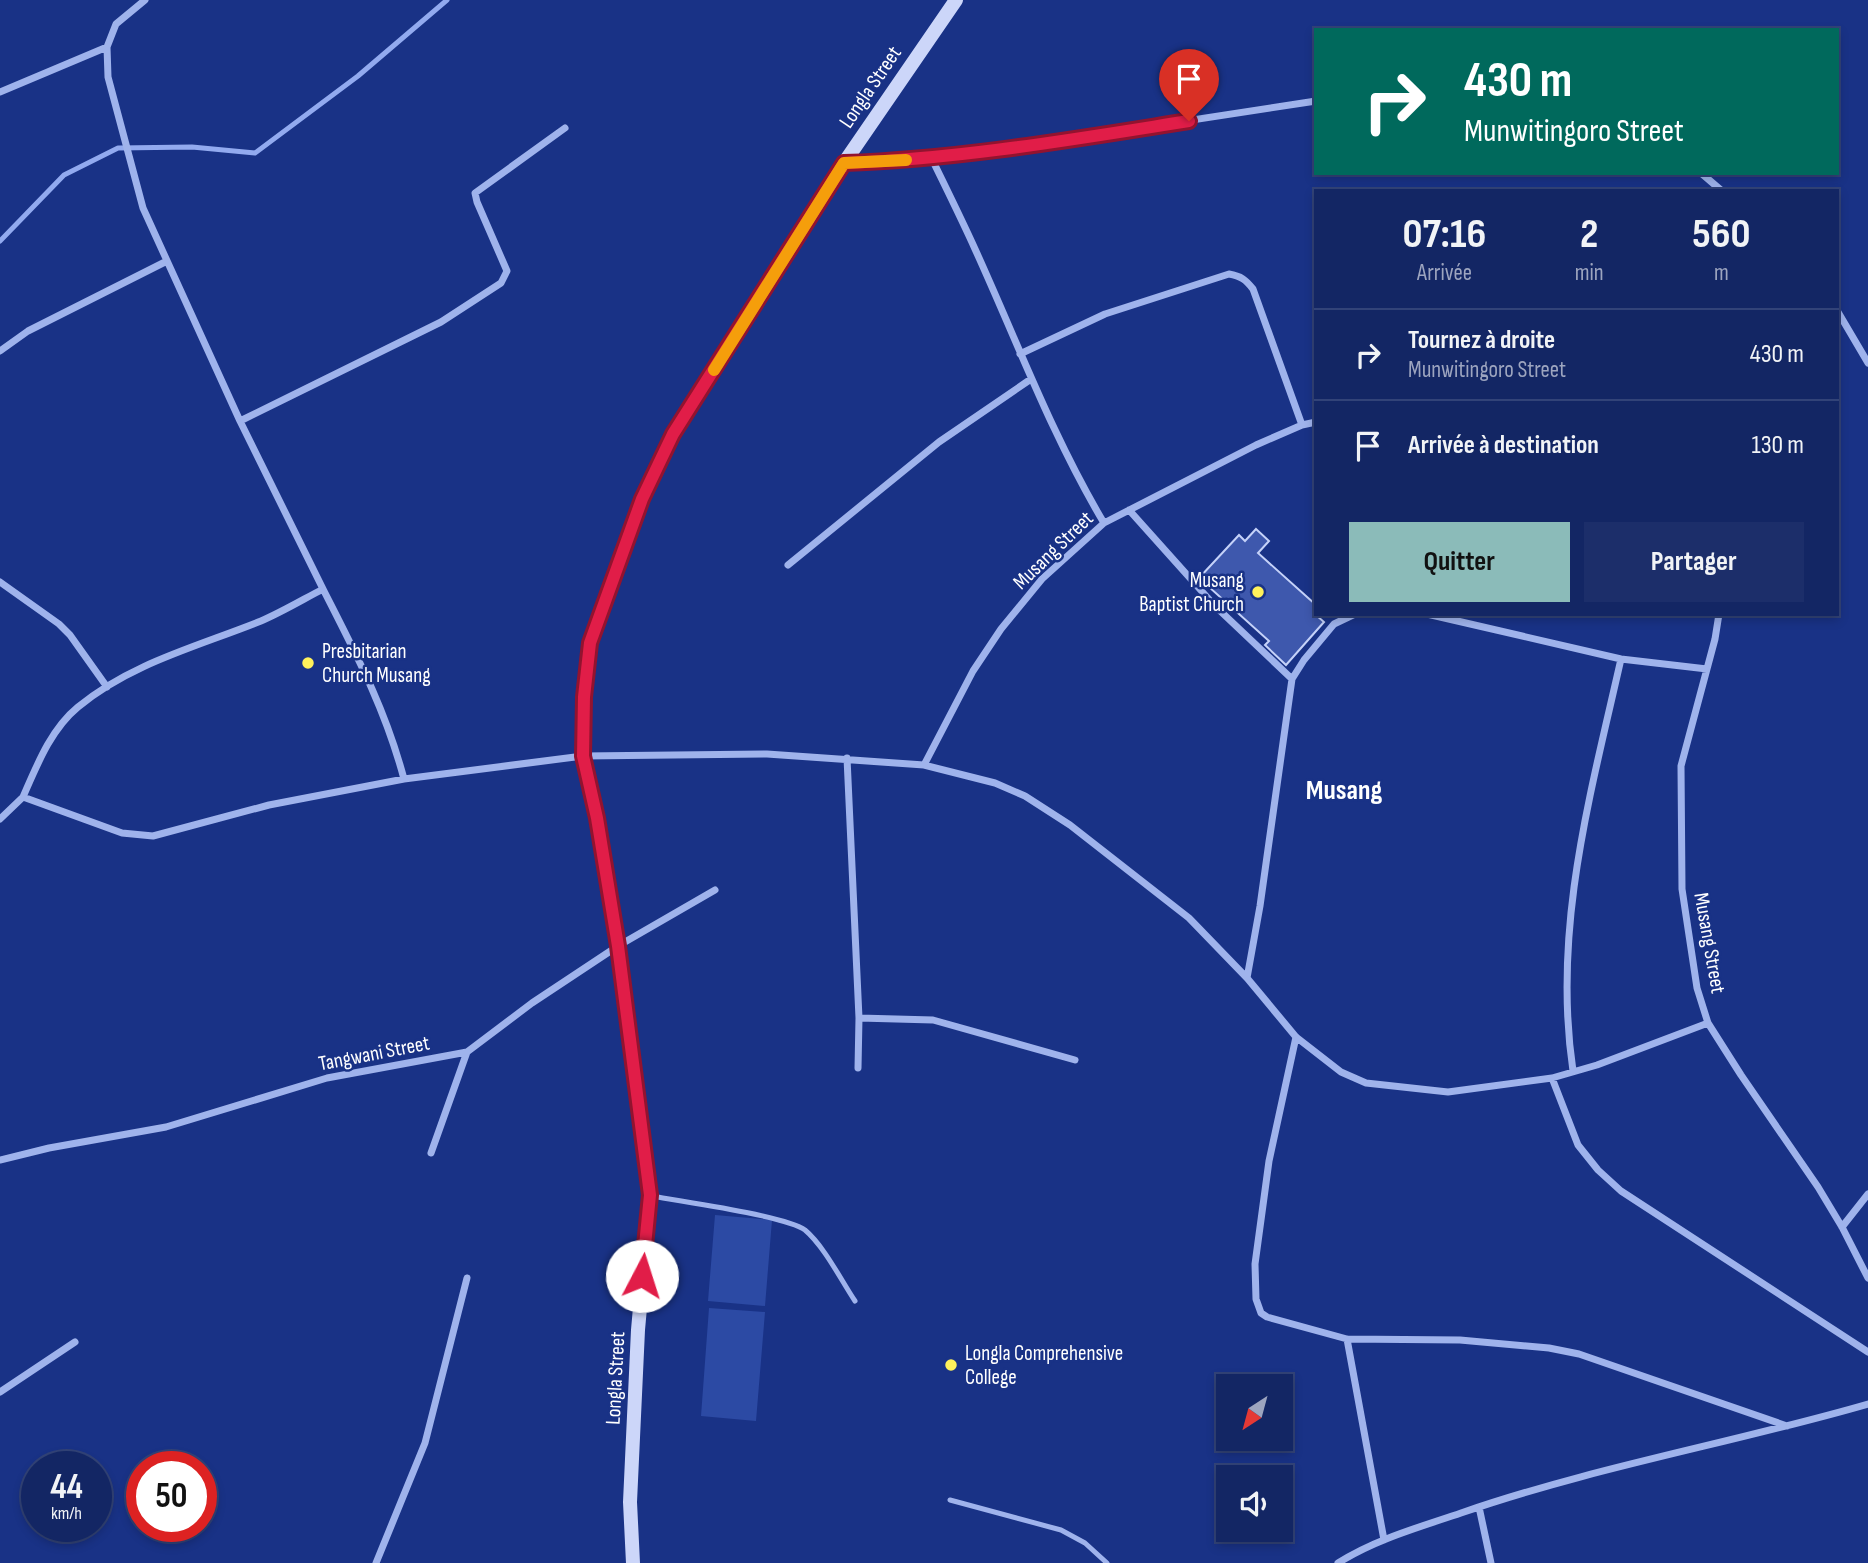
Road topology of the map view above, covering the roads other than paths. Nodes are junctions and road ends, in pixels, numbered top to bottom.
1 (145, 0) edge
2 (956, 0) edge
3 (107, 47) junction
4 (0, 92) edge
5 (1314, 102) edge
6 (565, 128) dead end
7 (931, 157) junction
8 (844, 163) junction
9 (1703, 175) edge
10 (1720, 189) edge
11 (167, 261) junction
12 (1839, 314) edge
13 (0, 351) edge
14 (1020, 354) junction
15 (1868, 363) edge
16 (1031, 379) junction
17 (240, 421) junction
18 (1314, 422) edge
19 (1302, 425) junction
20 (1129, 510) junction
21 (1104, 523) junction
22 (788, 565) dead end
23 (0, 582) edge
24 (323, 589) junction
25 (1351, 616) edge
26 (1436, 616) edge
27 (1719, 616) edge
28 (1621, 659) junction
29 (1707, 668) junction
30 (1292, 679) junction
31 (107, 687) junction
32 (583, 756) junction
33 (847, 758) junction
34 (924, 765) junction
35 (404, 779) junction
36 (23, 797) junction
37 (0, 819) edge
38 (715, 890) dead end
39 (618, 946) junction
40 (1247, 978) junction
41 (859, 1018) junction
42 (1709, 1023) junction
43 (1296, 1037) junction
44 (467, 1052) junction
45 (1075, 1060) dead end
46 (858, 1068) dead end
47 (1573, 1071) junction
48 (1552, 1078) junction
49 (431, 1153) dead end
50 (0, 1160) edge
51 (1868, 1194) edge
52 (650, 1195) junction
53 (1842, 1227) junction
54 (467, 1278) dead end
55 (1868, 1278) edge
56 (855, 1301) dead end
57 (1347, 1339) junction
58 (75, 1342) dead end
59 (1868, 1352) edge
60 (0, 1392) edge
61 (1868, 1404) edge
62 (1787, 1426) junction
63 (950, 1500) dead end
64 (1479, 1507) junction
65 (1384, 1540) junction
66 (376, 1563) edge
67 (633, 1563) edge
68 (1107, 1563) edge
69 (1338, 1563) edge
70 (1491, 1563) edge

1 - 3 street
2 - 8 main road, Longla Street
3 - 4 street
3 - 11 street
5 - 7 street
6 - 17 street
7 - 8 street
7 - 14 street
8 - 32 main road, Longla Street
9 - 10 street
11 - 13 street
11 - 17 street
12 - 15 street
14 - 16 street
14 - 19 street
16 - 21 street
16 - 22 street
17 - 24 street
18 - 19 street, Musang Street
19 - 20 street, Musang Street
20 - 21 street, Musang Street
20 - 30 street
21 - 34 street, Musang Street
23 - 31 street
24 - 31 street
24 - 35 street
25 - 30 street
26 - 28 street
27 - 29 street, Musang Street
28 - 29 street
28 - 47 street
29 - 42 street, Musang Street
30 - 40 street
31 - 36 street
32 - 33 street
32 - 35 street
32 - 39 main road, Longla Street
33 - 34 street
33 - 41 street
34 - 40 street
35 - 36 street
36 - 37 street
38 - 39 street, Tangwani Street
39 - 44 street, Tangwani Street
39 - 52 main road, Longla Street
40 - 43 street
41 - 45 street
41 - 46 street
42 - 47 street
42 - 53 street, Musang Street
43 - 48 street
43 - 57 street
44 - 49 street
44 - 50 street, Tangwani Street
47 - 48 street
48 - 59 street
51 - 53 street
52 - 56 lane
52 - 67 main road, Longla Street
53 - 55 street, Musang Street
54 - 66 street
57 - 62 street
57 - 65 street
58 - 60 street
61 - 62 street
62 - 64 street
63 - 68 lane
64 - 65 street
64 - 70 street
65 - 69 street

